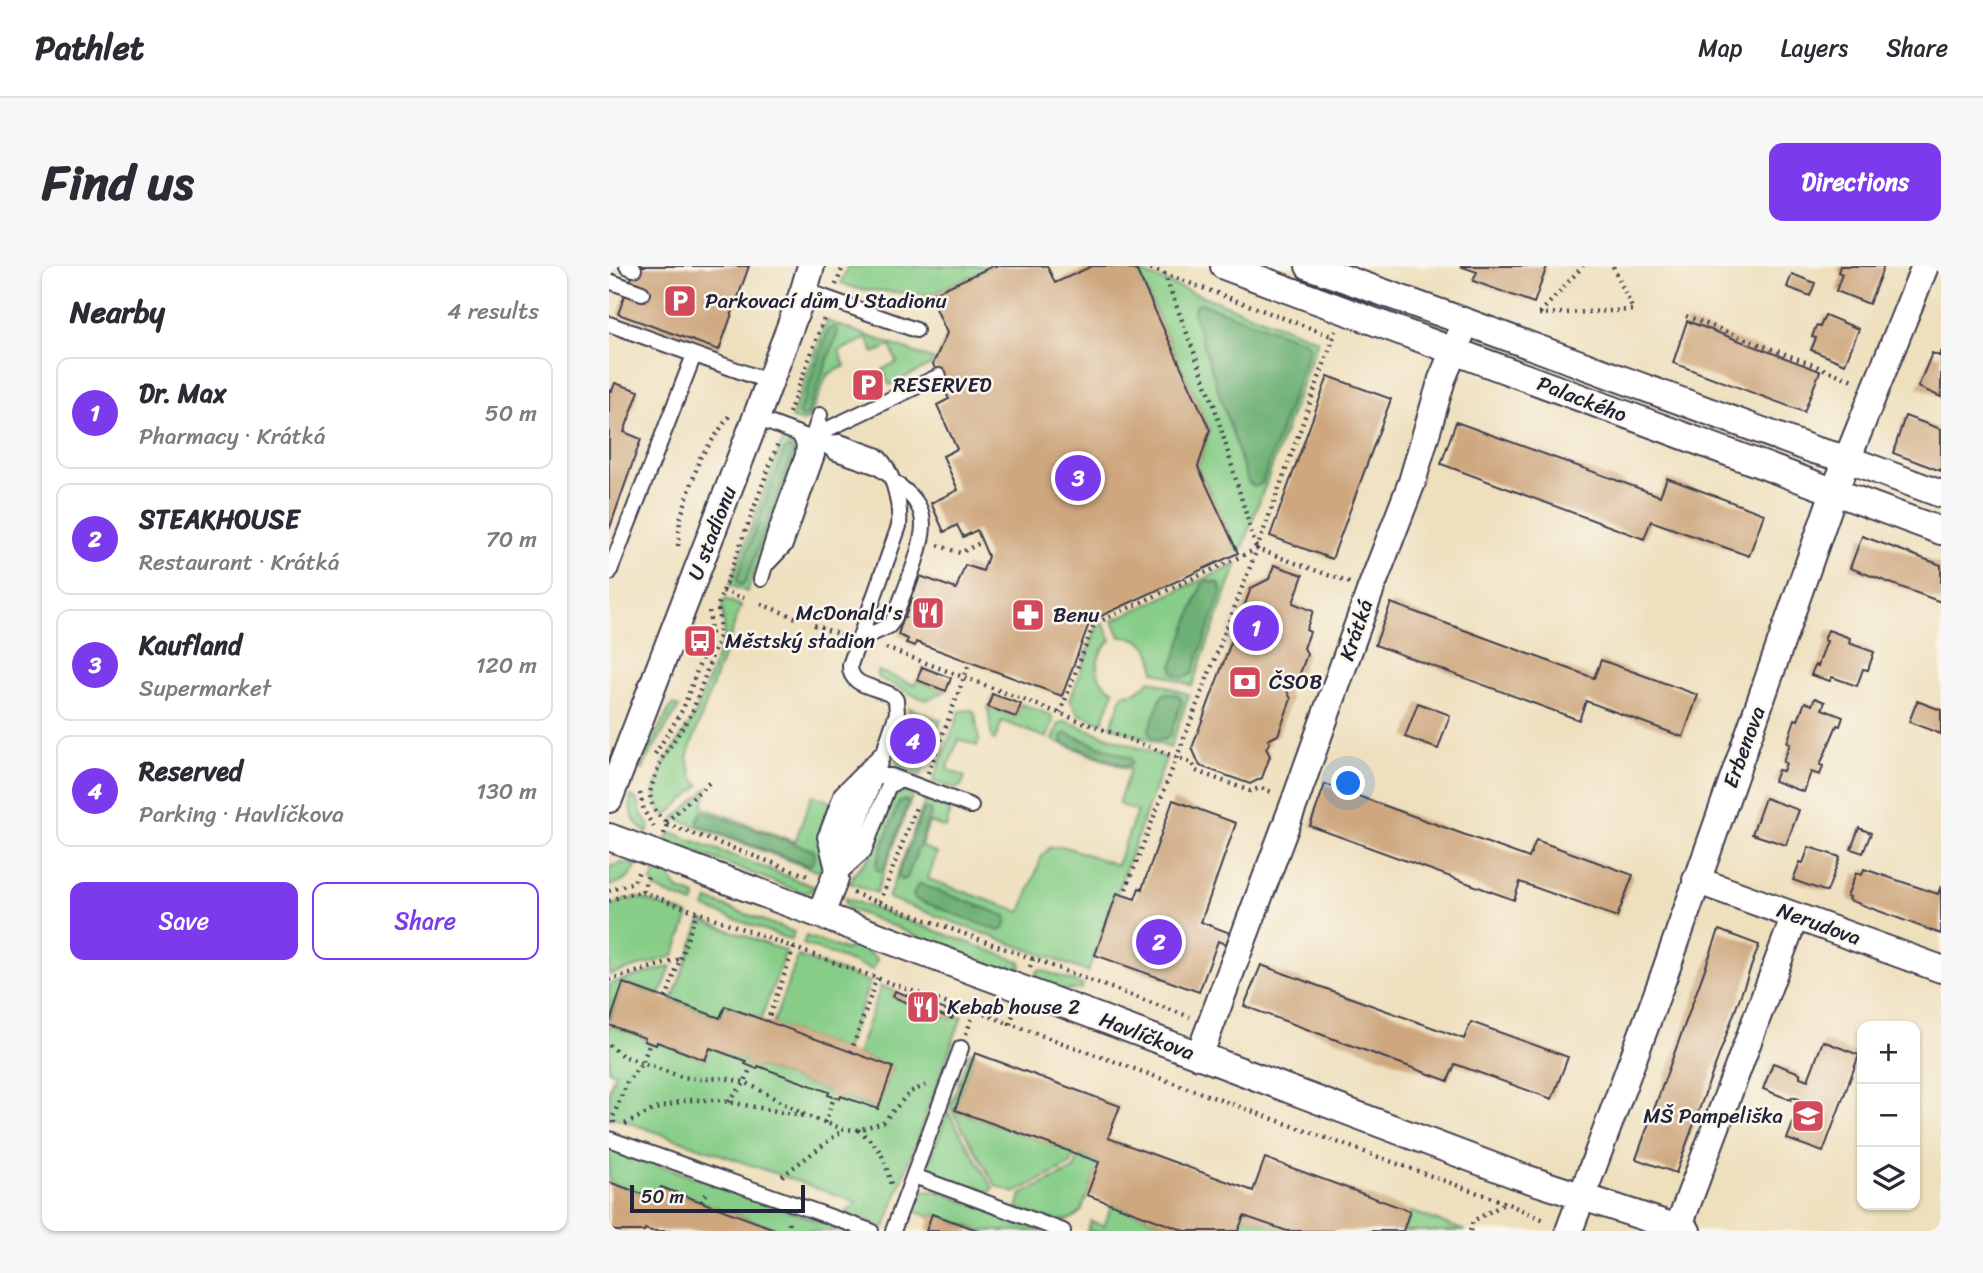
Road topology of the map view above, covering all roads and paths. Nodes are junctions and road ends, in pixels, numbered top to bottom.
1 (843, 266) edge
2 (1144, 266) edge
3 (1224, 266) edge
4 (1309, 266) edge
5 (1583, 266) edge
6 (1613, 266) edge
7 (1925, 266) edge
8 (1164, 273) junction
9 (808, 278) edge
10 (609, 281) edge
11 (642, 293) dead end
12 (830, 300) junction
13 (1344, 310) junction
14 (1539, 314) junction
15 (1686, 316) dead end
16 (1467, 322) junction
17 (609, 324) edge
18 (916, 330) dead end
19 (1334, 337) junction
20 (1509, 337) junction
21 (1455, 351) junction
22 (694, 355) junction
23 (939, 376) dead end
24 (770, 382) junction
25 (1876, 388) junction
26 (744, 414) junction
27 (820, 415) dead end
28 (787, 417) dead end
29 (779, 439) dead end
30 (812, 439) junction
31 (1847, 459) junction
32 (892, 479) junction
33 (1834, 492) junction
34 (1941, 494) edge
35 (1941, 531) edge
36 (927, 542) dead end
37 (982, 542) dead end
38 (1257, 549) junction
39 (678, 552) dead end
40 (609, 573) edge
41 (761, 579) dead end
42 (723, 591) junction
43 (1370, 591) junction
44 (744, 598) dead end
45 (761, 604) dead end
46 (799, 619) dead end
47 (814, 625) dead end
48 (856, 639) junction
49 (886, 648) dead end
50 (969, 662) dead end
51 (964, 677) junction
52 (1060, 713) junction
53 (883, 751) junction
54 (1176, 757) junction
55 (889, 778) junction
56 (926, 779) dead end
57 (712, 780) dead end
58 (640, 793) dead end
59 (919, 797) dead end
60 (609, 799) edge
61 (1295, 801) junction
62 (971, 806) dead end
63 (667, 823) junction
64 (652, 835) dead end
65 (609, 837) edge
66 (662, 838) dead end
67 (641, 865) dead end
68 (651, 868) dead end
69 (835, 877) junction
70 (1696, 880) junction
71 (1126, 889) dead end
72 (609, 891) edge
73 (642, 892) junction
74 (609, 901) edge
75 (880, 902) junction
76 (697, 912) junction
77 (821, 914) junction
78 (1795, 916) junction
79 (795, 948) junction
80 (1033, 958) junction
81 (680, 959) junction
82 (1029, 969) dead end
83 (1941, 969) edge
84 (877, 978) junction
85 (609, 980) edge
86 (666, 998) dead end
87 (1019, 998) dead end
88 (767, 1022) dead end
89 (1010, 1024) junction
90 (1211, 1025) junction
91 (650, 1043) dead end
92 (609, 1045) edge
93 (961, 1048) dead end
94 (851, 1052) dead end
95 (1199, 1056) junction
96 (642, 1063) junction
97 (751, 1066) dead end
98 (745, 1082) junction
99 (937, 1083) dead end
100 (834, 1097) dead end
101 (729, 1102) junction
102 (807, 1116) junction
103 (825, 1123) junction
104 (843, 1129) junction
105 (858, 1130) junction
106 (609, 1139) edge
107 (1516, 1175) junction
108 (782, 1176) dead end
109 (913, 1176) junction
110 (896, 1195) dead end
111 (1581, 1195) junction
112 (1506, 1203) junction
113 (1544, 1220) dead end
114 (1682, 1229) edge
115 (871, 1231) edge
116 (893, 1231) edge
117 (1063, 1231) edge
118 (1470, 1231) edge
119 (1569, 1231) edge

1 - 12 path
2 - 8 path
3 - 13 street, Palackého
4 - 16 street, Palackého
5 - 14 path
6 - 14 path
7 - 25 street, Erbenova
8 - 19 path
8 - 38 path
9 - 12 lane
9 - 24 street, U stadionu
10 - 11 lane
12 - 18 lane
12 - 28 path
13 - 19 path
13 - 21 street, Palackého
14 - 20 path
15 - 25 path
16 - 20 street, Palackého
16 - 21 street, Krátká
17 - 22 lane
19 - 38 path
20 - 31 street, Palackého
21 - 33 street, Palackého
21 - 43 street, Krátká
22 - 24 lane
22 - 40 lane
23 - 30 lane
24 - 26 street, U stadionu
25 - 31 street, Erbenova
26 - 30 lane
26 - 39 path
26 - 60 street, U stadionu
27 - 30 lane
29 - 42 path
30 - 32 lane
30 - 41 lane
31 - 33 street, Erbenova
31 - 34 street, Palackého
32 - 48 lane
32 - 48 lane
33 - 35 street, Palackého
33 - 70 street, Erbenova
36 - 37 path
38 - 43 path
38 - 52 path
38 - 54 path
42 - 44 path
42 - 63 path
43 - 61 street, Krátká
45 - 46 path
47 - 48 path
48 - 53 lane
49 - 51 path
50 - 51 path
51 - 52 path
51 - 56 path
52 - 54 path
53 - 55 lane
53 - 69 lane
54 - 61 path
54 - 71 path
55 - 62 lane
55 - 69 lane
55 - 69 lane
57 - 63 path
58 - 64 path
59 - 75 path
61 - 90 street, Krátká
63 - 66 path
63 - 69 path
65 - 77 street, Havlíčkova
67 - 72 path
68 - 73 path
69 - 75 path
69 - 77 street
70 - 78 street, Nerudova
70 - 111 street, Erbenova
73 - 74 path
73 - 76 path
75 - 80 path
76 - 79 path
76 - 81 path
77 - 95 street, Havlíčkova
78 - 83 street, Nerudova
78 - 114 street
79 - 84 path
79 - 88 path
80 - 82 path
80 - 90 path
81 - 85 path
81 - 86 path
84 - 89 path
84 - 94 path
87 - 89 path
89 - 112 path
90 - 95 street, Krátká
91 - 96 path
92 - 96 path
93 - 109 lane
95 - 107 street, Havlíčkova
96 - 98 path
96 - 101 path
97 - 98 path
98 - 101 path
98 - 102 path
99 - 105 path
100 - 103 path
101 - 102 path
102 - 103 path
103 - 104 path
104 - 105 path
104 - 108 path
105 - 110 path
106 - 115 lane
107 - 111 street, Havlíčkova
107 - 112 path
109 - 116 lane
109 - 117 lane
111 - 114 street, Havlíčkova
111 - 119 street, Erbenova
112 - 113 path
112 - 118 path

